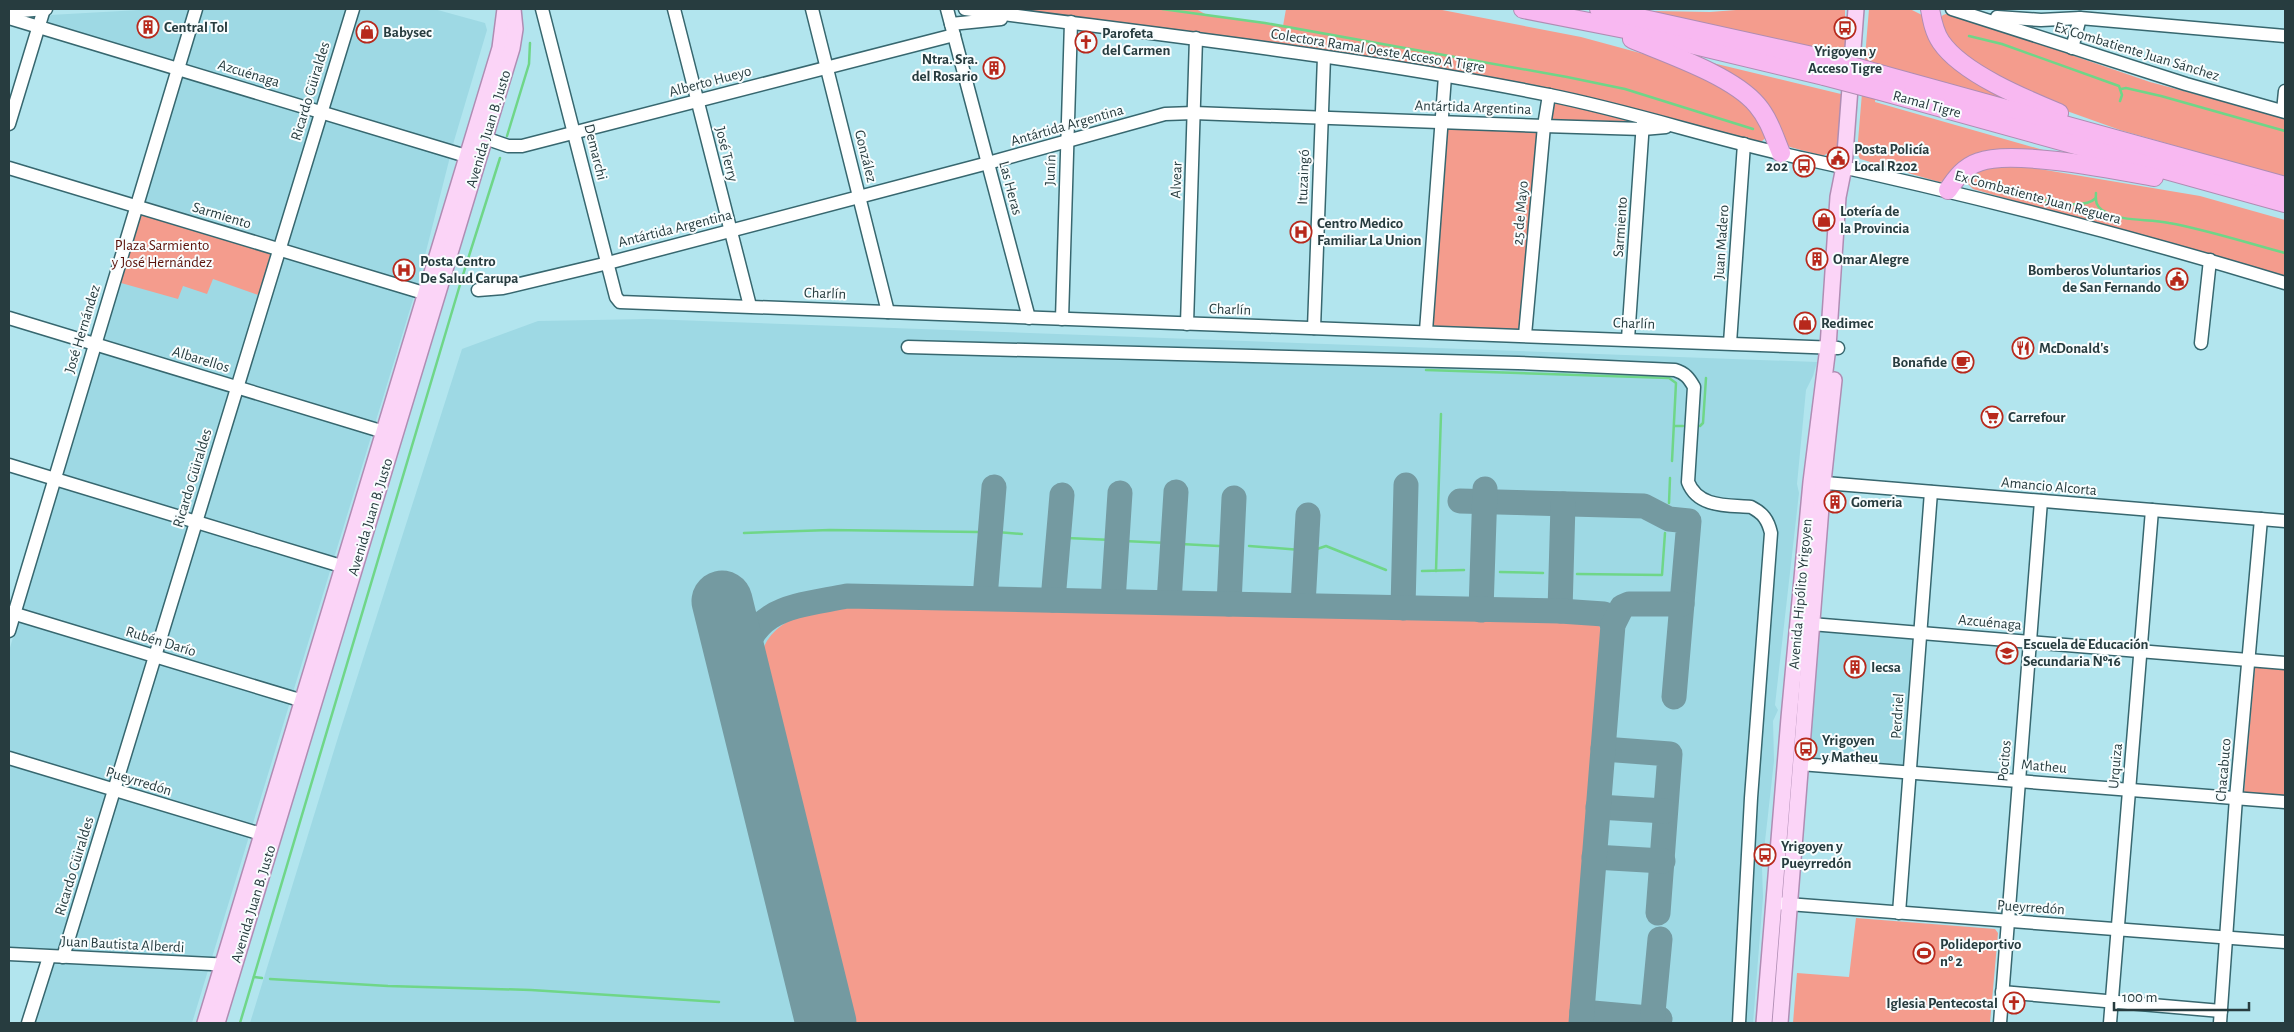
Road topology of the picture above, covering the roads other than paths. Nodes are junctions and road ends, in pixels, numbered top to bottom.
1 (45, 9) edge
2 (196, 9) edge
3 (352, 9) edge
4 (505, 9) edge
5 (513, 9) edge
6 (542, 9) edge
7 (674, 9) edge
8 (812, 9) edge
9 (948, 9) edge
10 (964, 9) edge
11 (1523, 9) edge
12 (1599, 9) edge
13 (1856, 9) edge
14 (1930, 9) edge
15 (1952, 9) edge
16 (9, 12) edge
17 (1970, 14) junction
18 (1022, 16) junction
19 (1565, 17) junction
20 (9, 18) edge
21 (2080, 18) junction
22 (1071, 22) junction
23 (38, 27) junction
24 (953, 29) junction
25 (2285, 36) edge
26 (1196, 38) junction
27 (2072, 48) junction
28 (1324, 57) junction
29 (827, 67) junction
30 (1825, 67) junction
31 (179, 70) junction
32 (1445, 76) junction
33 (1882, 83) junction
34 (2285, 91) edge
35 (1549, 95) junction
36 (697, 101) junction
37 (2284, 111) edge
38 (321, 112) junction
39 (1194, 113) junction
40 (1322, 117) junction
41 (1442, 122) junction
42 (1643, 123) junction
43 (9, 124) edge
44 (1544, 126) junction
45 (574, 133) junction
46 (479, 136) junction
47 (1067, 141) junction
48 (1744, 144) junction
49 (2151, 149) junction
50 (1781, 153) junction
51 (473, 158) junction
52 (988, 163) junction
53 (1844, 167) junction
54 (9, 168) edge
55 (2285, 186) edge
56 (1948, 190) junction
57 (859, 197) junction
58 (2285, 203) edge
59 (136, 206) junction
60 (730, 231) junction
61 (279, 249) junction
62 (2210, 260) junction
63 (608, 263) junction
64 (2285, 283) edge
65 (478, 290) dead end
66 (426, 294) junction
67 (620, 302) joint
68 (750, 306) junction
69 (888, 312) junction
70 (9, 318) edge
71 (1029, 318) junction
72 (1062, 319) junction
73 (1187, 324) junction
74 (1314, 328) junction
75 (1426, 332) junction
76 (1526, 335) junction
77 (1628, 339) junction
78 (1730, 343) junction
79 (2202, 343) dead end
80 (95, 344) junction
81 (908, 347) dead end
82 (1833, 347) junction
83 (237, 387) junction
84 (384, 432) junction
85 (9, 465) edge
86 (54, 479) junction
87 (1817, 482) junction
88 (1931, 492) junction
89 (2042, 501) junction
90 (2152, 510) junction
91 (2261, 519) junction
92 (2285, 521) edge
93 (196, 522) junction
94 (349, 568) junction
95 (11, 612) edge
96 (1811, 624) junction
97 (9, 631) edge
98 (1920, 633) junction
99 (2030, 642) junction
100 (2141, 651) junction
101 (155, 656) junction
102 (2249, 660) junction
103 (2285, 663) edge
104 (303, 701) junction
105 (1796, 719) junction
106 (9, 758) edge
107 (1800, 764) junction
108 (1909, 772) junction
109 (2019, 781) junction
110 (114, 790) junction
111 (2130, 790) junction
112 (2236, 798) junction
113 (2285, 802) edge
114 (260, 834) junction
115 (1782, 904) junction
116 (1899, 913) junction
117 (2008, 921) junction
118 (2118, 930) junction
119 (2226, 938) junction
120 (2285, 942) edge
121 (9, 954) edge
122 (49, 957) junction
123 (63, 957) junction
124 (229, 965) junction
125 (2002, 992) junction
126 (2112, 1002) junction
127 (2221, 1017) edge
128 (28, 1023) edge
129 (205, 1023) edge
130 (217, 1023) edge
131 (1739, 1023) edge
132 (1764, 1023) edge
133 (1780, 1023) edge
134 (2000, 1023) edge
135 (2110, 1023) edge

1 - 16 street
1 - 23 street
2 - 31 street, José Hernández
3 - 38 street, Ricardo Güiraldes
4 - 46 main road, Avenida Juan B. Justo
5 - 46 main road, Avenida Juan B. Justo
6 - 45 street, Demarchi
7 - 36 street, José Terry
8 - 29 street, González
9 - 24 street, Las Heras
10 - 18 street, Colectora Ramal Oeste Acceso A Tigre
11 - 19 highway
12 - 30 highway, Ramal Tigre
13 - 53 main road, Avenida Hipólito Yrigoyen
14 - 49 highway
15 - 17 street, Ex Combatiente Juan Sánchez
17 - 21 street
17 - 27 street, Ex Combatiente Juan Sánchez
18 - 22 street, Colectora Ramal Oeste Acceso A Tigre
18 - 24 street, Alberto Hueyo
19 - 30 highway, Ramal Tigre
19 - 50 highway
20 - 23 street, Azcuénaga
21 - 25 street
21 - 27 street
22 - 26 street, Colectora Ramal Oeste Acceso A Tigre
22 - 47 street, Junín
23 - 31 street, Azcuénaga
23 - 43 street
24 - 29 street, Alberto Hueyo
24 - 52 street, Las Heras
26 - 28 street, Colectora Ramal Oeste Acceso A Tigre
26 - 39 street, Alvear
27 - 37 street, Ex Combatiente Juan Sánchez
28 - 32 street, Colectora Ramal Oeste Acceso A Tigre
28 - 40 street, Ituzaingó
29 - 36 street, Alberto Hueyo
29 - 57 street, González
30 - 33 highway, Ramal Tigre, bridge
31 - 38 street, Azcuénaga
31 - 59 street, José Hernández
32 - 35 street, Colectora Ramal Oeste Acceso A Tigre
32 - 41 street
33 - 49 highway, Ramal Tigre
33 - 58 highway, Ramal Tigre
34 - 37 street
35 - 42 street, Colectora Ramal Oeste Acceso A Tigre
35 - 44 street, 25 de Mayo
36 - 45 street, Alberto Hueyo
36 - 60 street, José Terry
38 - 51 street, Azcuénaga
38 - 61 street, Ricardo Güiraldes
39 - 40 street, Antártida Argentina
39 - 47 street, Antártida Argentina
39 - 73 street, Alvear
40 - 41 street, Antártida Argentina
40 - 74 street, Ituzaingó
41 - 44 street, Antártida Argentina
41 - 75 street
42 - 44 street, Antártida Argentina
42 - 48 street, Antártida Argentina
42 - 77 street, Sarmiento
44 - 76 street, 25 de Mayo
45 - 46 street, Alberto Hueyo
45 - 63 street, Demarchi
46 - 51 main road, Avenida Juan B. Justo
47 - 52 street, Antártida Argentina
47 - 72 street, Junín
48 - 50 street
48 - 78 street, Juan Madero
49 - 55 highway
50 - 53 street, Ex Combatiente Juan Reguera
51 - 66 main road, Avenida Juan B. Justo
51 - 94 main road, Avenida Juan B. Justo
52 - 57 street, Antártida Argentina
52 - 71 street, Las Heras
53 - 56 street, Ex Combatiente Juan Reguera
53 - 82 main road, Avenida Hipólito Yrigoyen
54 - 59 street, Sarmiento
56 - 58 highway
56 - 62 street, Ex Combatiente Juan Reguera
57 - 60 street, Antártida Argentina
57 - 69 street, González
59 - 61 street, Sarmiento
59 - 80 street, José Hernández
60 - 63 street, Antártida Argentina
60 - 68 street, José Terry
61 - 66 street, Sarmiento
61 - 83 street, Ricardo Güiraldes
62 - 64 street, Ex Combatiente Juan Reguera
62 - 79 street
63 - 65 street, Antártida Argentina
63 - 67 street, Demarchi
66 - 84 main road, Avenida Juan B. Justo
67 - 68 street, Charlín
68 - 69 street, Charlín
69 - 71 street, Charlín
70 - 80 street, Albarellos
71 - 72 street, Charlín
72 - 73 street, Charlín
73 - 74 street, Charlín
74 - 75 street, Charlín
75 - 76 street, Charlín
76 - 77 street, Charlín
77 - 78 street, Charlín
78 - 82 street, Charlín
80 - 83 street, Albarellos
80 - 86 street, José Hernández
81 - 131 street
82 - 87 main road, Avenida Hipólito Yrigoyen
83 - 84 street, Albarellos
83 - 93 street, Ricardo Güiraldes
84 - 94 main road, Avenida Juan B. Justo
85 - 86 street
86 - 93 street
86 - 95 street, José Hernández
87 - 88 street, Amancio Alcorta
87 - 96 main road, Avenida Hipólito Yrigoyen
87 - 105 main road, Avenida Hipólito Yrigoyen
88 - 89 street, Amancio Alcorta
88 - 98 street, Perdriel
89 - 90 street, Amancio Alcorta
89 - 99 street, Pocitos
90 - 91 street, Amancio Alcorta
90 - 100 street, Urquiza
91 - 92 street, Amancio Alcorta
91 - 102 street, Chacabuco
93 - 94 street
93 - 101 street, Ricardo Güiraldes
94 - 104 main road, Avenida Juan B. Justo
94 - 124 main road, Avenida Juan B. Justo
95 - 97 street, José Hernández
95 - 101 street, Rubén Darío
96 - 98 street, Azcuénaga
96 - 105 main road, Avenida Hipólito Yrigoyen
98 - 99 street, Azcuénaga
98 - 108 street, Perdriel
99 - 100 street, Azcuénaga
99 - 109 street, Pocitos
100 - 102 street, Azcuénaga
100 - 111 street, Urquiza
101 - 104 street, Rubén Darío
101 - 110 street, Ricardo Güiraldes
102 - 103 street, Azcuénaga
102 - 112 street, Chacabuco
104 - 114 main road, Avenida Juan B. Justo
105 - 107 main road, Avenida Hipólito Yrigoyen
105 - 115 main road, Avenida Hipólito Yrigoyen
106 - 110 street, Pueyrredón
107 - 108 street, Matheu
107 - 115 main road, Avenida Hipólito Yrigoyen
108 - 109 street, Matheu
108 - 116 street, Perdriel
109 - 111 street, Matheu
109 - 117 street, Pocitos
110 - 114 street, Pueyrredón
110 - 123 street, Ricardo Güiraldes
111 - 112 street, Matheu
111 - 118 street, Urquiza
112 - 113 street, Matheu
112 - 119 street, Chacabuco
114 - 124 main road, Avenida Juan B. Justo
115 - 116 street, Pueyrredón
115 - 132 main road, Avenida Hipólito Yrigoyen
115 - 133 main road, Avenida Hipólito Yrigoyen
116 - 117 street, Pueyrredón
117 - 118 street, Pueyrredón
117 - 125 street, Pocitos
118 - 119 street, Pueyrredón
118 - 126 street, Urquiza
119 - 120 street, Pueyrredón
119 - 127 street, Chacabuco
121 - 122 street, Juan Bautista Alberdi
122 - 123 street, Juan Bautista Alberdi
122 - 128 street
123 - 124 street, Juan Bautista Alberdi
124 - 129 main road, Avenida Juan B. Justo
124 - 130 main road, Avenida Juan B. Justo
125 - 126 street
125 - 134 street, Pocitos
126 - 127 street
126 - 135 street, Urquiza

